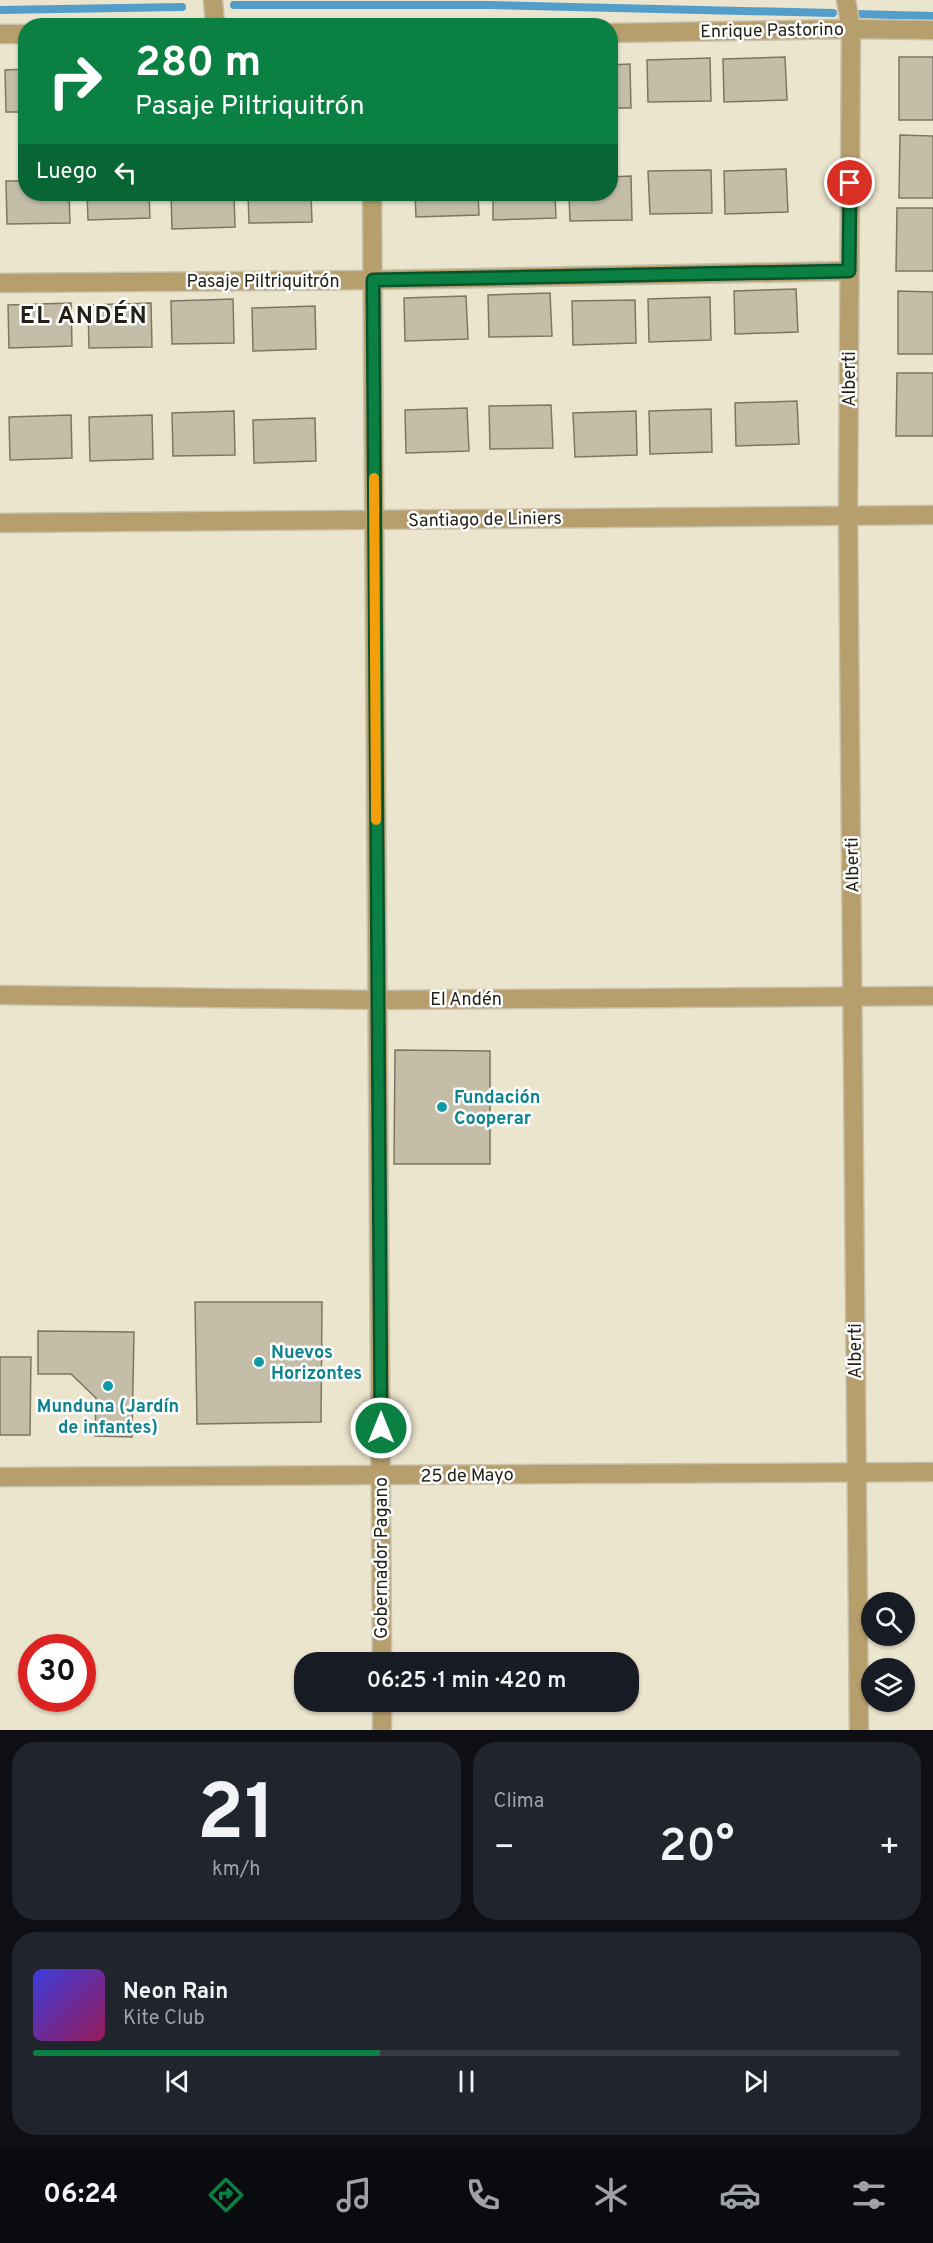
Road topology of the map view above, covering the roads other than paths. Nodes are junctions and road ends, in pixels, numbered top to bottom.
1 (213, 0) edge
2 (846, 0) edge
3 (214, 18) edge
4 (851, 29) junction
5 (933, 30) edge
6 (618, 33) edge
7 (0, 34) edge
8 (18, 34) edge
9 (372, 201) edge
10 (849, 271) junction
11 (373, 280) junction
12 (0, 283) edge
13 (848, 515) junction
14 (933, 515) edge
15 (374, 520) junction
16 (0, 523) edge
17 (0, 995) edge
18 (854, 996) junction
19 (933, 996) edge
20 (377, 1000) junction
21 (856, 1471) junction
22 (933, 1472) edge
23 (381, 1475) junction
24 (0, 1477) edge
25 (382, 1652) edge
26 (382, 1712) edge
27 (382, 1730) edge
28 (859, 1730) edge

1 - 3 street
2 - 4 street, Alberti
4 - 5 street, Enrique Pastorino
4 - 6 street, Enrique Pastorino
4 - 10 street, Alberti
7 - 8 street
9 - 11 street, Gobernador Pagano
10 - 11 street, Pasaje Piltriquitrón
10 - 13 street, Alberti
11 - 12 street, Pasaje Piltriquitrón
11 - 15 street, Gobernador Pagano
13 - 14 street, Santiago de Liniers
13 - 15 street, Santiago de Liniers
13 - 18 street, Alberti
15 - 16 street, Santiago de Liniers
15 - 20 street, Gobernador Pagano
17 - 20 street, El Andén
18 - 19 street, El Andén
18 - 20 street, El Andén
18 - 21 street, Alberti
20 - 23 street, Gobernador Pagano
21 - 22 street, 25 de Mayo
21 - 23 street, 25 de Mayo
21 - 28 street, Alberti
23 - 24 street, 25 de Mayo
23 - 25 street, Gobernador Pagano
26 - 27 street

